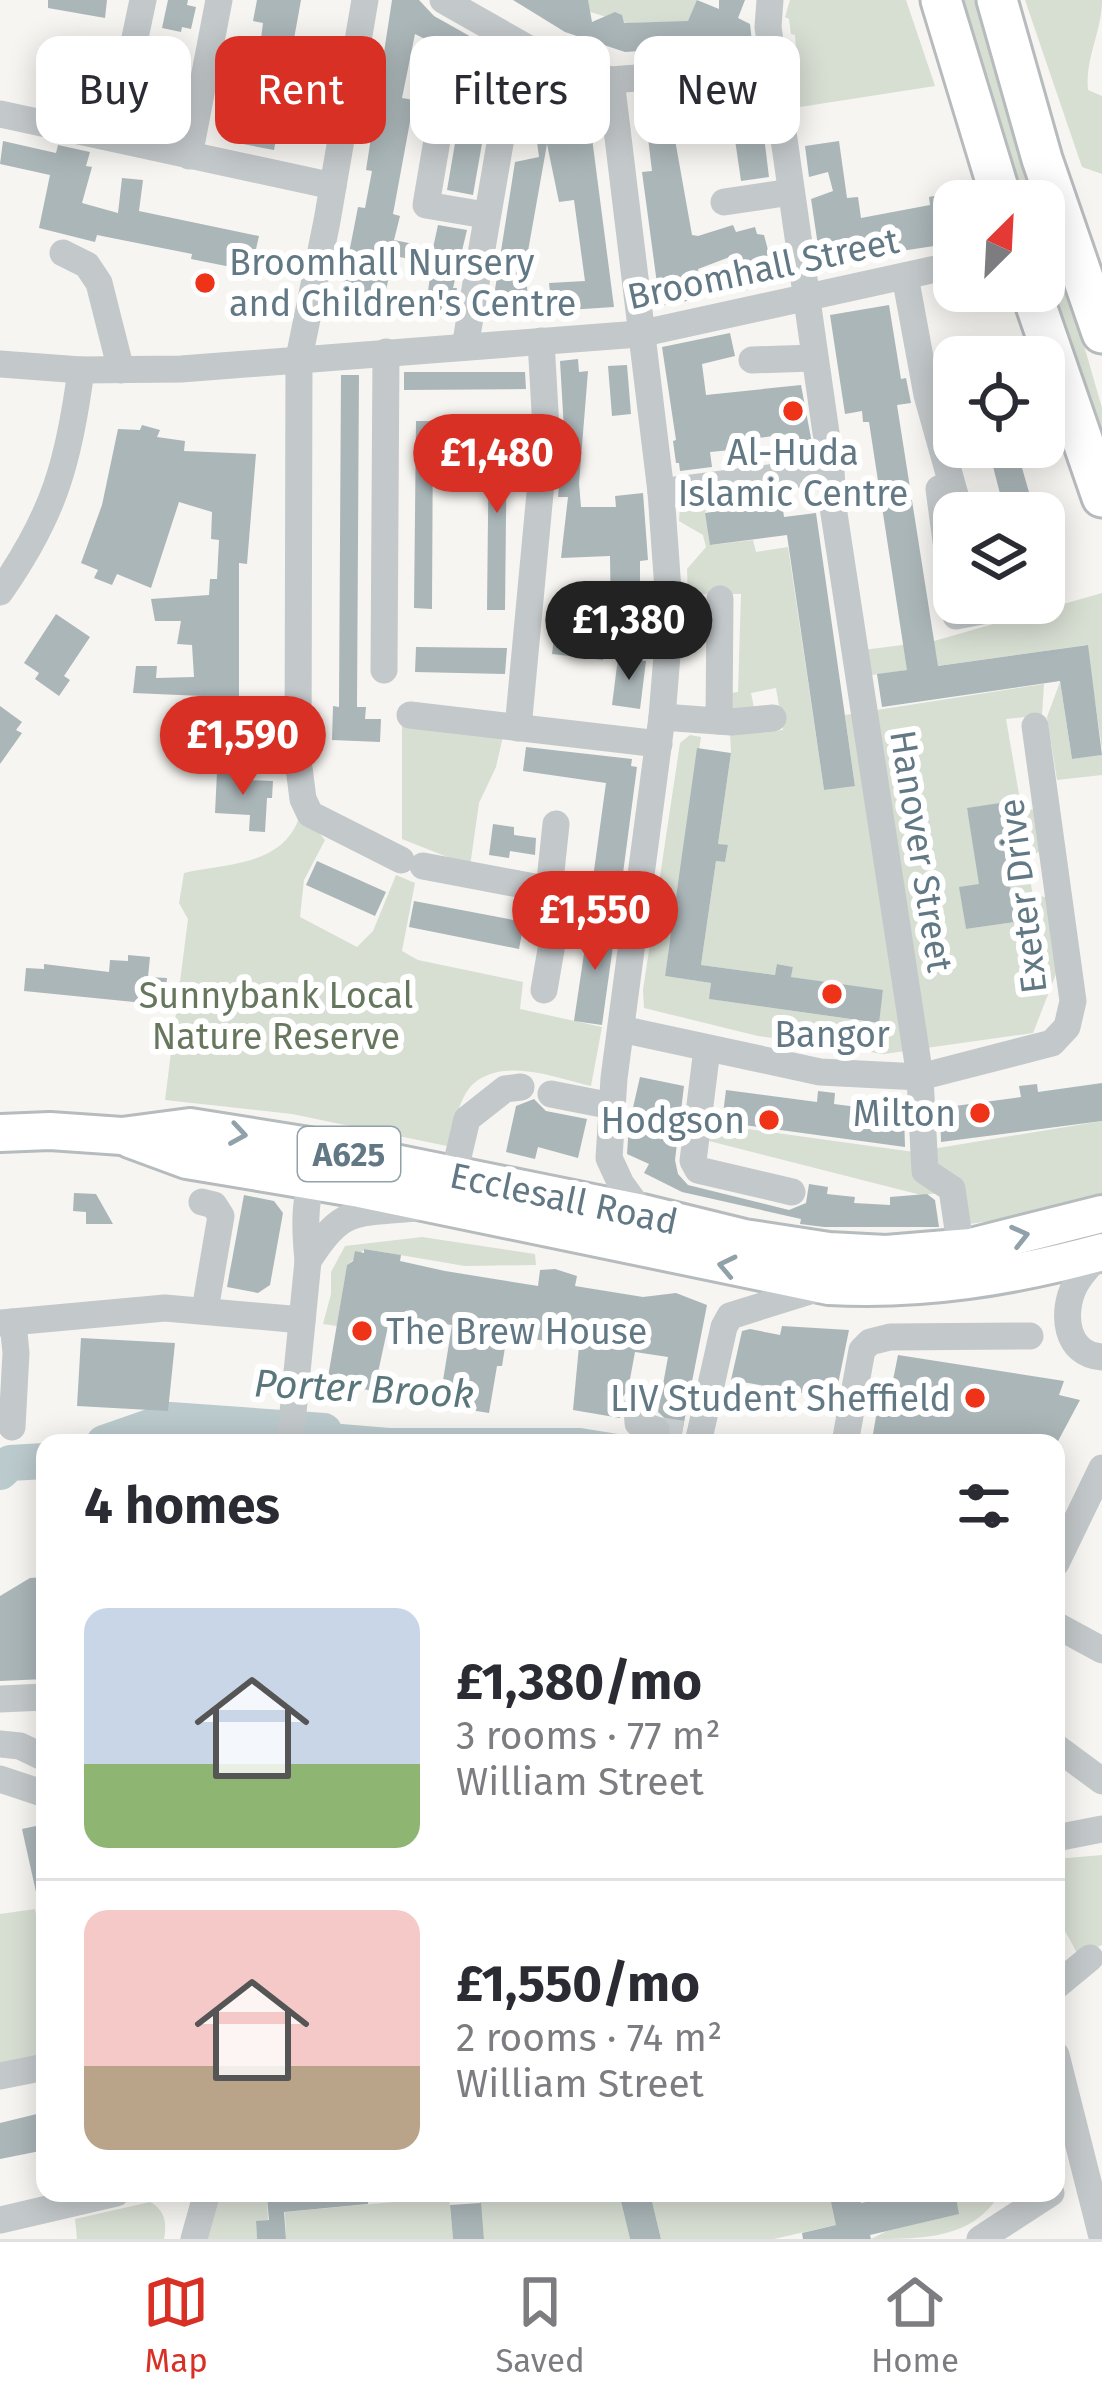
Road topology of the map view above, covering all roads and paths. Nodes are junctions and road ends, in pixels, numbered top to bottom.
1 (143, 0) edge
2 (219, 0) edge
3 (364, 0) edge
4 (443, 0) edge
5 (770, 0) edge
6 (941, 0) edge
7 (997, 0) edge
8 (135, 36) edge
9 (502, 36) edge
10 (770, 36) edge
11 (634, 78) edge
12 (611, 80) joint
13 (0, 114) edge
14 (436, 144) edge
15 (498, 144) edge
16 (785, 144) edge
17 (189, 156) junction
18 (996, 180) edge
19 (333, 186) junction
20 (791, 192) junction
21 (724, 202) dead end
22 (485, 215) junction
23 (63, 253) dead end
24 (933, 270) edge
25 (905, 276) junction
26 (806, 297) junction
27 (1035, 312) edge
28 (1102, 333) edge
29 (639, 334) junction
30 (541, 341) junction
31 (465, 347) junction
32 (386, 352) junction
33 (299, 358) junction
34 (813, 358) junction
35 (752, 360) dead end
36 (0, 364) edge
37 (81, 370) junction
38 (121, 370) junction
39 (927, 395) junction
40 (826, 433) dead end
41 (661, 492) junction
42 (940, 492) edge
43 (954, 492) edge
44 (1102, 497) edge
45 (0, 592) edge
46 (720, 599) dead end
47 (384, 670) dead end
48 (410, 716) dead end
49 (773, 718) dead end
50 (719, 722) junction
51 (1035, 726) dead end
52 (518, 728) junction
53 (660, 730) junction
54 (556, 824) dead end
55 (555, 891) junction
56 (638, 901) junction
57 (544, 991) dead end
58 (621, 1029) junction
59 (707, 1049) junction
60 (920, 1077) junction
61 (520, 1087) dead end
62 (551, 1094) dead end
63 (612, 1106) junction
64 (0, 1133) edge
65 (122, 1136) junction
66 (339, 1152) junction
67 (609, 1158) junction
68 (311, 1181) junction
69 (445, 1190) junction
70 (792, 1192) dead end
71 (574, 1198) junction
72 (202, 1202) dead end
73 (642, 1213) junction
74 (1102, 1214) edge
75 (958, 1230) dead end
76 (1101, 1252) edge
77 (308, 1261) junction
78 (829, 1286) junction
79 (205, 1310) junction
80 (302, 1320) junction
81 (6, 1323) edge
82 (1030, 1336) dead end
83 (8, 1353) edge
84 (1102, 1357) edge
85 (638, 1406) dead end
86 (12, 1427) dead end
87 (290, 1434) edge
88 (676, 1434) tunnel mouth
89 (685, 1434) edge
90 (847, 1434) edge
91 (1102, 1468) edge
92 (1065, 1544) edge
93 (1065, 1630) edge
94 (1102, 1650) edge
95 (36, 1697) edge
96 (0, 1699) edge
97 (0, 1744) edge
98 (1065, 1753) edge
99 (36, 1754) edge
100 (0, 1779) edge
101 (1102, 1780) edge
102 (36, 1791) edge
103 (1102, 1829) edge
104 (1065, 1836) edge
105 (1090, 1958) dead end
106 (1065, 1978) edge
107 (36, 2068) edge
108 (0, 2076) edge
109 (1065, 2079) edge
110 (1093, 2154) edge
111 (1065, 2180) edge
112 (77, 2202) edge
113 (196, 2202) edge
114 (1015, 2202) edge
115 (0, 2220) edge
116 (1101, 2233) edge
117 (194, 2239) edge
118 (980, 2239) edge

1 - 8 street
2 - 17 street
3 - 19 street
4 - 9 street
5 - 10 street
6 - 18 highway
7 - 28 highway
11 - 12 street
12 - 29 street
13 - 17 street
14 - 22 street
15 - 22 street
16 - 20 street
17 - 19 street
19 - 33 street
20 - 21 street
20 - 26 street
22 - 31 street
23 - 38 street
24 - 25 street, Broomhall Street
25 - 26 street, Broomhall Street
25 - 39 street
26 - 29 street, Broomhall Street
26 - 34 street
27 - 44 highway
29 - 30 street, Broomhall Street
29 - 41 street
30 - 31 street, Broomhall Street
30 - 52 street
31 - 32 street, Broomhall Street
32 - 33 street, Broomhall Street
32 - 47 street
33 - 38 street, Broomhall Street
33 - 55 street
34 - 35 street
34 - 40 street
36 - 37 street, Broomhall Street
37 - 38 street, Broomhall Street
37 - 45 street
39 - 42 street
39 - 43 street
41 - 53 street
41 - 60 street, Hanover Street
46 - 50 street
48 - 52 street
49 - 50 street
50 - 53 street
51 - 60 street, Exeter Drive
52 - 53 street
53 - 56 street
54 - 55 street
55 - 56 street
55 - 57 street
56 - 58 street
58 - 59 street, Exeter Drive
58 - 63 street
59 - 60 street, Exeter Drive
59 - 70 street
60 - 75 street, Hanover Street
61 - 69 street
62 - 63 street
63 - 67 street
64 - 65 main road, Ecclesall Road / A625
65 -> 66 main road, Ecclesall Road / A625
65 - 68 main road, Ecclesall Road / A625
66 - 68 street
66 - 69 main road, Ecclesall Road / A625
67 - 71 street
67 - 73 street
68 - 69 main road, Ecclesall Road / A625
68 - 77 street
69 - 71 main road, Ecclesall Road / A625
69 - 77 street, Ecclesall Road
78 -> 69 main road, Ecclesall Road / A625
71 - 73 main road, Ecclesall Road / A625
72 - 79 street
73 -> 74 main road, Ecclesall Road / A625
76 - 78 main road, Ecclesall Road / A625
76 - 84 street
77 - 80 street
78 - 89 street
79 - 80 street
79 - 81 street
80 - 87 street
81 - 83 street
82 - 90 street
83 - 86 street
85 - 88 street
91 - 92 street
93 - 94 street
95 - 96 street
97 - 99 street
98 - 101 street
100 - 102 street
103 - 104 street
105 - 106 street
107 - 108 street
109 - 110 street
110 - 111 street
110 - 116 street
112 - 115 street
113 - 117 street
114 - 118 street

